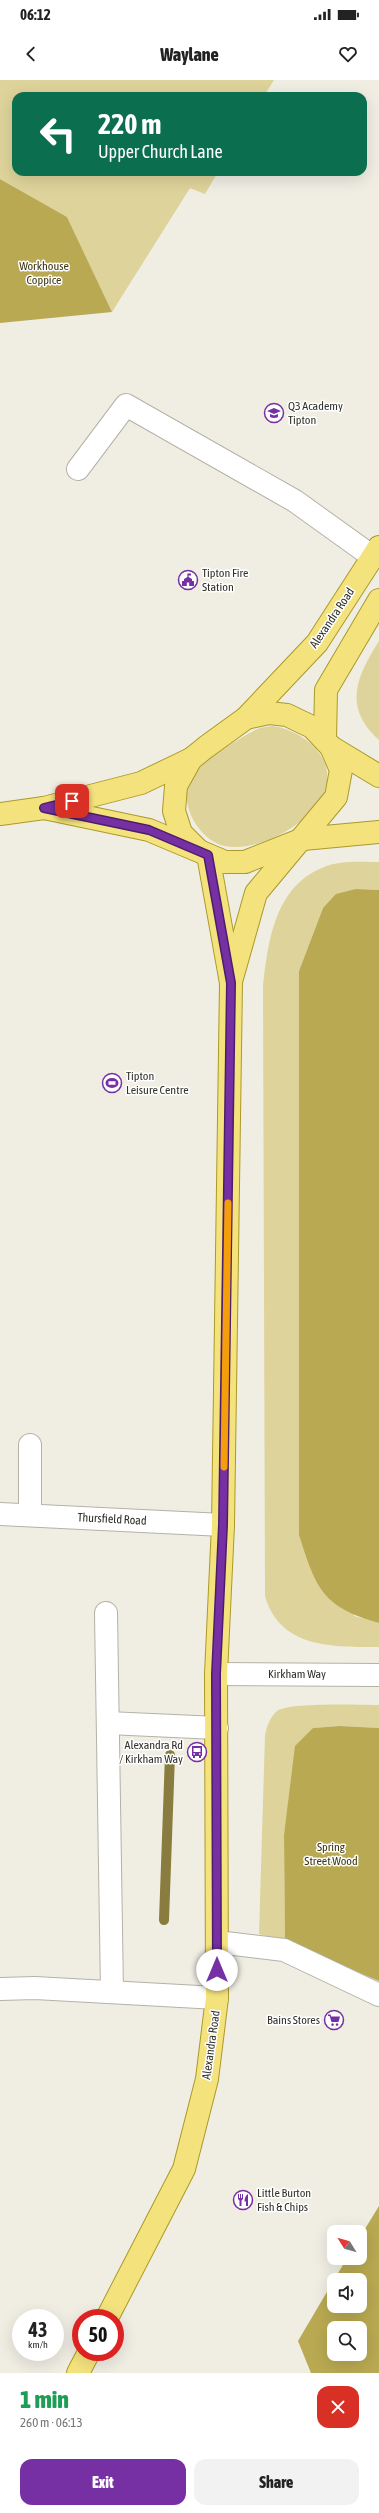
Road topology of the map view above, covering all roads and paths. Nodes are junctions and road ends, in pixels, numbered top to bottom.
1 (78, 469) dead end
2 (376, 552) edge
3 (379, 600) edge
4 (246, 718) junction
5 (328, 744) junction
6 (191, 759) junction
7 (379, 776) edge
8 (44, 808) junction
9 (0, 814) edge
10 (379, 832) edge
11 (303, 839) junction
12 (203, 852) junction
13 (231, 983) junction
14 (30, 1445) dead end
15 (0, 1514) edge
16 (30, 1515) junction
17 (223, 1525) junction
18 (106, 1613) dead end
19 (216, 1674) junction
20 (379, 1675) edge
21 (108, 1723) junction
22 (217, 1728) junction
23 (217, 1942) junction
24 (0, 1989) edge
25 (112, 1992) junction
26 (379, 1995) edge
27 (218, 1998) junction
28 (112, 2309) edge
29 (84, 2361) edge
30 (78, 2373) edge

1 - 2 street
2 - 4 main road, Alexandra Road
3 - 5 main road
4 - 5 main road
4 - 6 main road
5 - 7 main road
5 - 11 main road, Alexandra Road
6 - 8 main road
6 - 12 main road
8 - 9 main road
8 - 12 main road
10 - 11 main road
11 - 12 main road
11 - 13 main road, Alexandra Road
12 - 13 main road, Alexandra Road
13 - 17 main road, Alexandra Road
14 - 16 street
15 - 16 street, Thursfield Road
16 - 17 street, Thursfield Road
17 - 19 main road, Alexandra Road
18 - 21 street
19 - 20 street, Kirkham Way
19 - 22 main road, Alexandra Road
21 - 22 street
21 - 25 street
22 - 23 main road, Alexandra Road
23 - 26 street
23 - 27 main road, Alexandra Road
24 - 25 street
25 - 27 street
27 - 28 main road, Alexandra Road
29 - 30 main road

